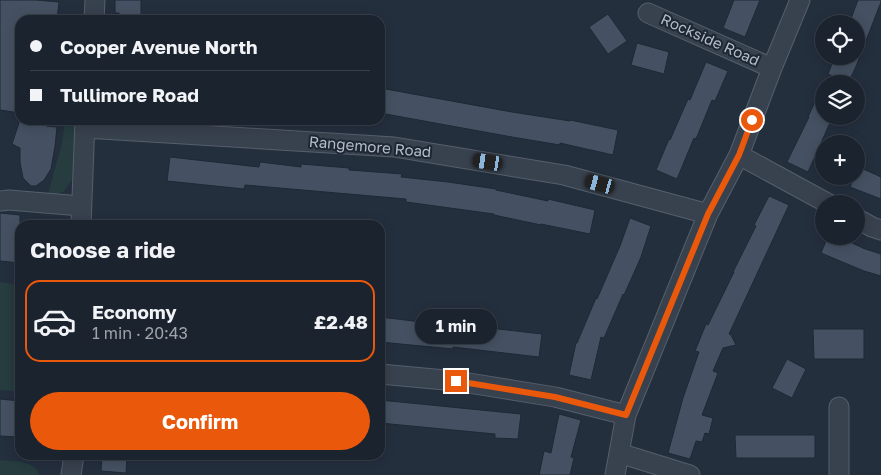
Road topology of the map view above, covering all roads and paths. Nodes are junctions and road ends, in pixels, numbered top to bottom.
1 (96, 0) edge
2 (800, 0) edge
3 (648, 13) dead end
4 (94, 15) edge
5 (772, 68) junction
6 (85, 125) edge
7 (98, 125) edge
8 (739, 155) junction
9 (815, 196) edge
10 (0, 201) edge
11 (81, 206) junction
12 (708, 214) junction
13 (81, 220) edge
14 (865, 223) edge
15 (881, 230) edge
16 (385, 374) edge
17 (839, 407) dead end
18 (626, 415) junction
19 (619, 453) junction
20 (73, 460) edge
21 (71, 475) edge
22 (615, 475) edge
23 (690, 475) edge
24 (839, 475) edge

1 - 4 street
2 - 5 street
3 - 5 street, Rockside Road
5 - 8 street
6 - 11 street
7 - 12 street, Rangemore Road
8 - 9 street
8 - 12 street
10 - 11 street
11 - 13 street
12 - 18 street
14 - 15 street
16 - 18 street
17 - 24 street
18 - 19 street
19 - 22 street
19 - 23 street
20 - 21 street

